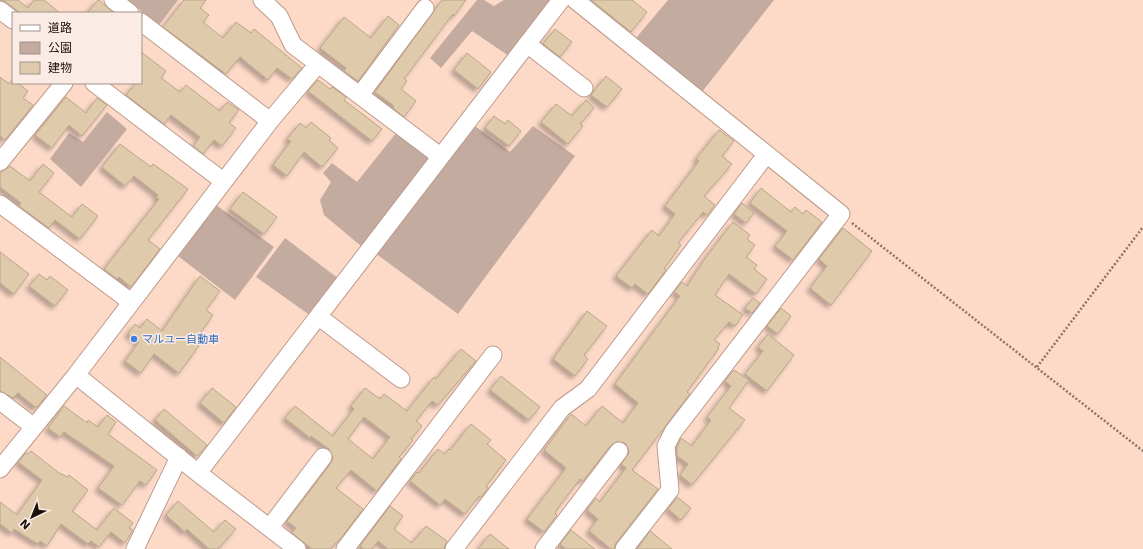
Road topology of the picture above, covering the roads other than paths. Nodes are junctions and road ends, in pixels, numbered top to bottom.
1 (262, 0) edge
2 (561, 0) edge
3 (575, 0) edge
4 (425, 8) dead end
5 (0, 10) edge
6 (12, 19) edge
7 (142, 23) edge
8 (527, 44) junction
9 (318, 64) junction
10 (63, 84) edge
11 (95, 84) edge
12 (584, 88) dead end
13 (360, 95) junction
14 (270, 121) junction
15 (766, 155) junction
16 (440, 156) junction
17 (0, 162) edge
18 (223, 181) junction
19 (0, 204) edge
20 (131, 302) junction
21 (319, 316) junction
22 (493, 355) dead end
23 (76, 375) junction
24 (401, 379) dead end
25 (0, 401) edge
26 (34, 427) junction
27 (619, 451) dead end
28 (180, 457) junction
29 (323, 457) dead end
30 (0, 469) edge
31 (198, 473) junction
32 (270, 527) junction
33 (135, 549) edge
34 (298, 549) edge
35 (345, 549) edge
36 (454, 549) edge
37 (544, 549) edge
38 (624, 549) edge

1 - 9 street
2 - 8 street
3 - 15 street
4 - 13 street
5 - 6 street
7 - 14 street
8 - 12 street
8 - 16 street
9 - 13 street
9 - 14 street
10 - 17 street
11 - 18 street
13 - 16 street
14 - 18 street
15 - 36 street
15 - 38 street
16 - 21 street
18 - 20 street
19 - 20 street
20 - 23 street
21 - 24 street
21 - 31 street
22 - 35 street
23 - 26 street
23 - 28 street
25 - 26 street
26 - 30 street
27 - 37 street
28 - 31 street
28 - 33 street
29 - 32 street
31 - 32 street
32 - 34 street

